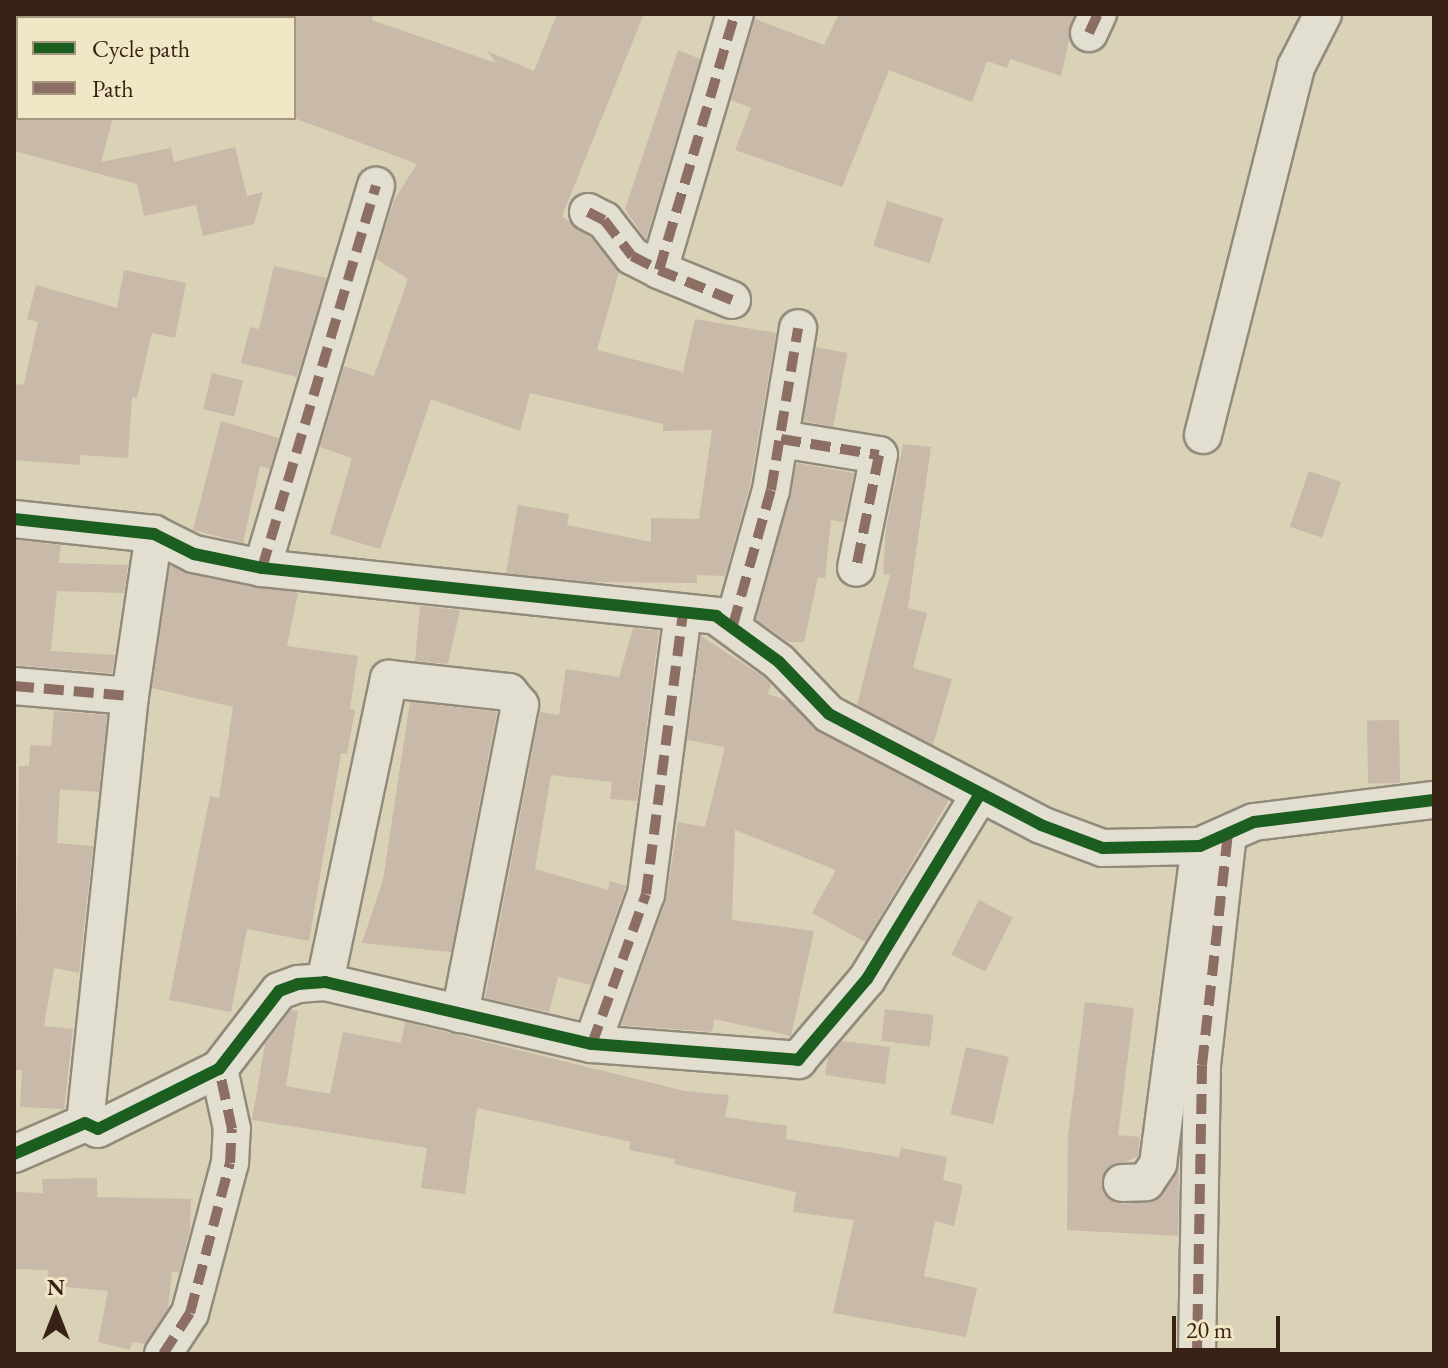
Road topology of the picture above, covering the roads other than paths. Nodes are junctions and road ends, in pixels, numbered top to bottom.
1 (735, 14) edge
2 (1323, 14) edge
3 (376, 186) dead end
4 (588, 212) dead end
5 (659, 270) junction
6 (732, 300) dead end
7 (798, 328) dead end
8 (1203, 435) dead end
9 (781, 439) junction
10 (14, 519) edge
11 (154, 534) junction
12 (262, 568) junction
13 (856, 568) dead end
14 (683, 612) junction
15 (733, 625) junction
16 (14, 686) edge
17 (130, 696) junction
18 (980, 794) junction
19 (1434, 800) edge
20 (1214, 840) junction
21 (325, 982) junction
22 (460, 1014) junction
23 (592, 1044) junction
24 (219, 1069) junction
25 (85, 1123) junction
26 (14, 1154) edge
27 (1122, 1183) dead end
28 (163, 1354) edge
29 (1197, 1354) edge

1 - 5 street
2 - 8 street
3 - 12 street
4 - 5 street
5 - 6 street
7 - 9 street
9 - 13 street
9 - 15 street
10 - 11 street
11 - 12 street
11 - 17 street
12 - 14 street
14 - 15 street
14 - 23 street
15 - 18 street
16 - 17 street
17 - 25 street
18 - 20 street
18 - 23 street
19 - 20 street
20 - 27 street
20 - 29 street
21 - 22 street
21 - 22 street
21 - 24 street
22 - 23 street
24 - 25 street
24 - 28 street
25 - 26 street

